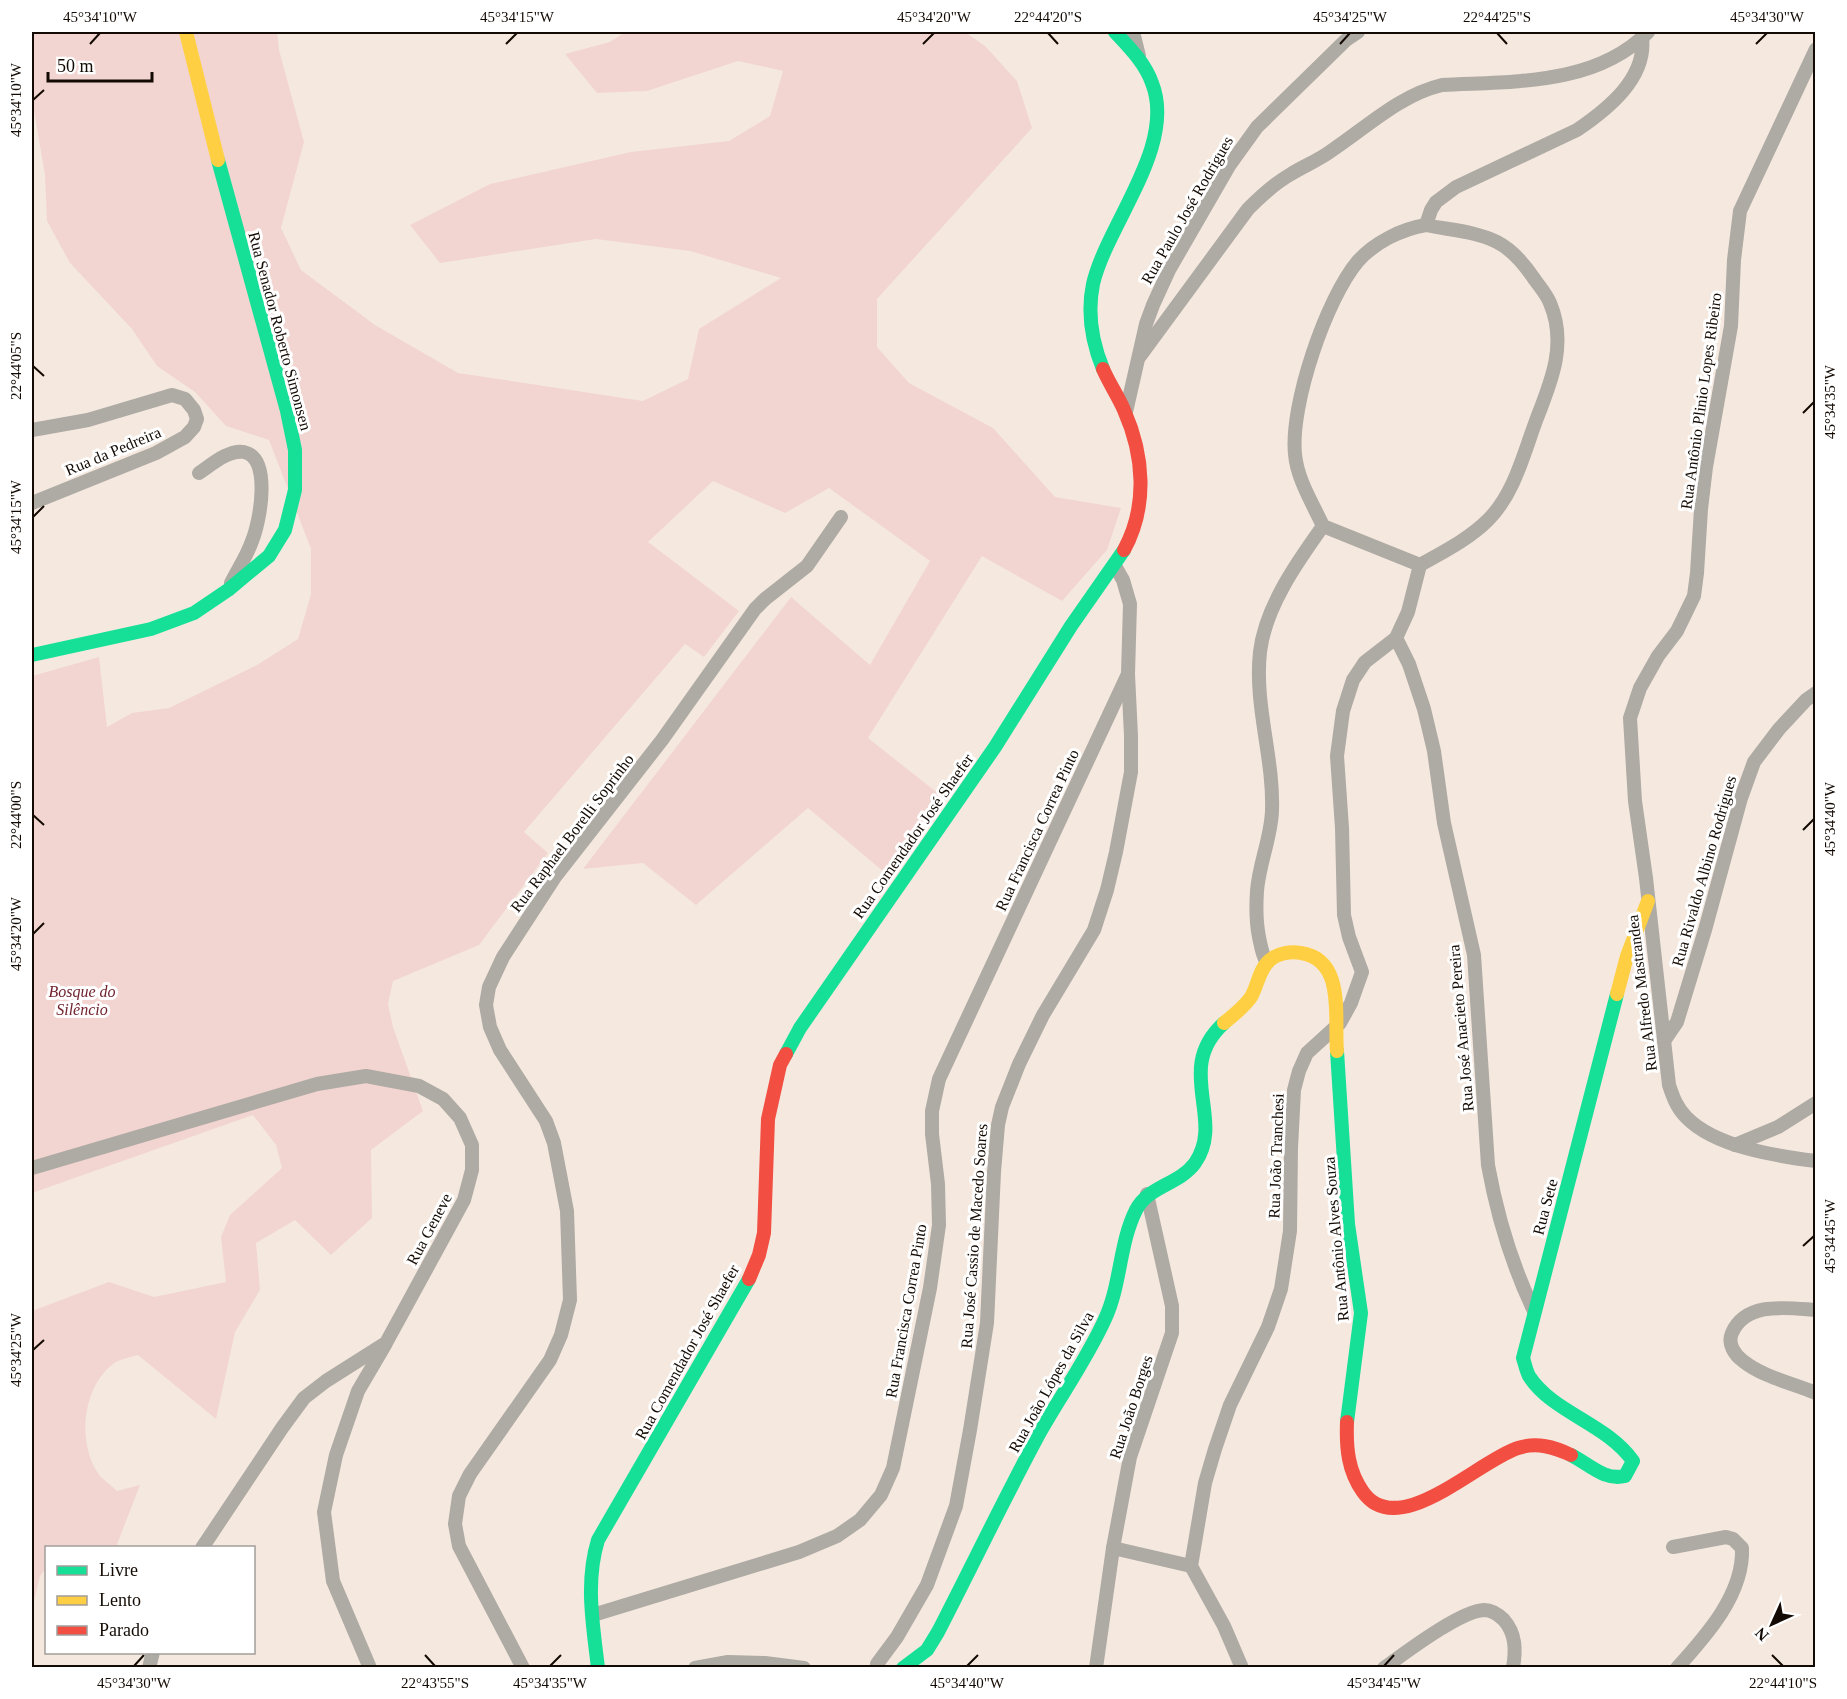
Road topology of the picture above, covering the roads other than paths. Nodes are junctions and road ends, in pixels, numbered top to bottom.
1 (186, 32) edge
2 (1115, 32) edge
3 (1133, 32) edge
4 (1358, 32) edge
5 (1645, 34) edge
6 (1815, 49) edge
7 (1139, 58) junction
8 (1426, 225) junction
9 (1140, 356) junction
10 (1126, 412) junction
11 (32, 430) edge
12 (199, 473) dead end
13 (32, 503) edge
14 (841, 517) dead end
15 (1323, 526) junction
16 (1420, 565) junction
17 (1115, 566) junction
18 (228, 590) junction
19 (1396, 638) junction
20 (32, 655) edge
21 (1128, 674) junction
22 (1815, 693) edge
23 (1648, 901) junction
24 (1266, 963) junction
25 (1335, 1029) junction
26 (1664, 1041) junction
27 (1815, 1103) edge
28 (1735, 1145) junction
29 (1815, 1161) edge
30 (32, 1168) edge
31 (1147, 1194) junction
32 (1815, 1310) edge
33 (1533, 1311) junction
34 (386, 1343) junction
35 (1815, 1393) edge
36 (1625, 1476) joint
37 (203, 1546) edge
38 (1673, 1547) dead end
39 (1113, 1548) junction
40 (1191, 1566) junction
41 (593, 1615) junction
42 (762, 1665) edge
43 (873, 1666) edge
44 (370, 1668) edge
45 (523, 1668) edge
46 (598, 1668) edge
47 (695, 1668) edge
48 (804, 1668) edge
49 (903, 1668) edge
50 (1096, 1668) edge
51 (1242, 1668) edge
52 (1384, 1668) edge
53 (1514, 1668) edge
54 (1677, 1668) edge

1 - 18 street, Rua Senador Roberto Simonsen
2 - 7 street, Rua Comendador José Shaefer
3 - 7 street
4 - 9 street, Rua Paulo José Rodrigues
5 - 8 street
5 - 9 street
6 - 23 street, Rua Antônio Plinio Lopes Ribeiro
7 - 10 street, Rua Comendador José Shaefer
8 - 15 street
8 - 16 street
9 - 10 street, Rua Paulo José Rodrigues
10 - 17 street, Rua Comendador José Shaefer
11 - 13 street, Rua da Pedreira
12 - 18 street
14 - 45 street, Rua Raphael Borelli Soprinho
15 - 16 street
15 - 24 street
16 - 19 street, Rua João Tranchesi
17 - 21 street, Rua José Cassio de Macedo Soares
17 - 41 street, Rua Comendador José Shaefer
18 - 20 street, Rua Senador Roberto Simonsen
19 - 25 street, Rua João Tranchesi
19 - 33 street, Rua José Anacieto Pereira
21 - 41 street, Rua Francisca Correa Pinto
21 - 43 street, Rua José Cassio de Macedo Soares
22 - 26 street, Rua Rivaldo Albino Rodrigues
23 - 26 street, Rua Alfredo Mastrandea
23 - 33 street, Rua Sete
24 - 25 street, Rua Antônio Alves Souza
24 - 31 street
25 - 36 street, Rua Antônio Alves Souza
25 - 40 street, Rua João Tranchesi
26 - 28 street, Rua Alfredo Mastrandea
27 - 28 street
28 - 29 street, Rua Alfredo Mastrandea
30 - 34 street, Rua Geneve
31 - 39 street, Rua João Borges
31 - 49 street, Rua João Lópes da Silva
32 - 35 street
33 - 36 street, Rua Sete
34 - 37 street, Rua Geneve
34 - 44 street
38 - 54 street
39 - 40 street
39 - 50 street, Rua João Borges
40 - 51 street
41 - 46 street, Rua Comendador José Shaefer
42 - 47 street
42 - 48 street
52 - 53 street

